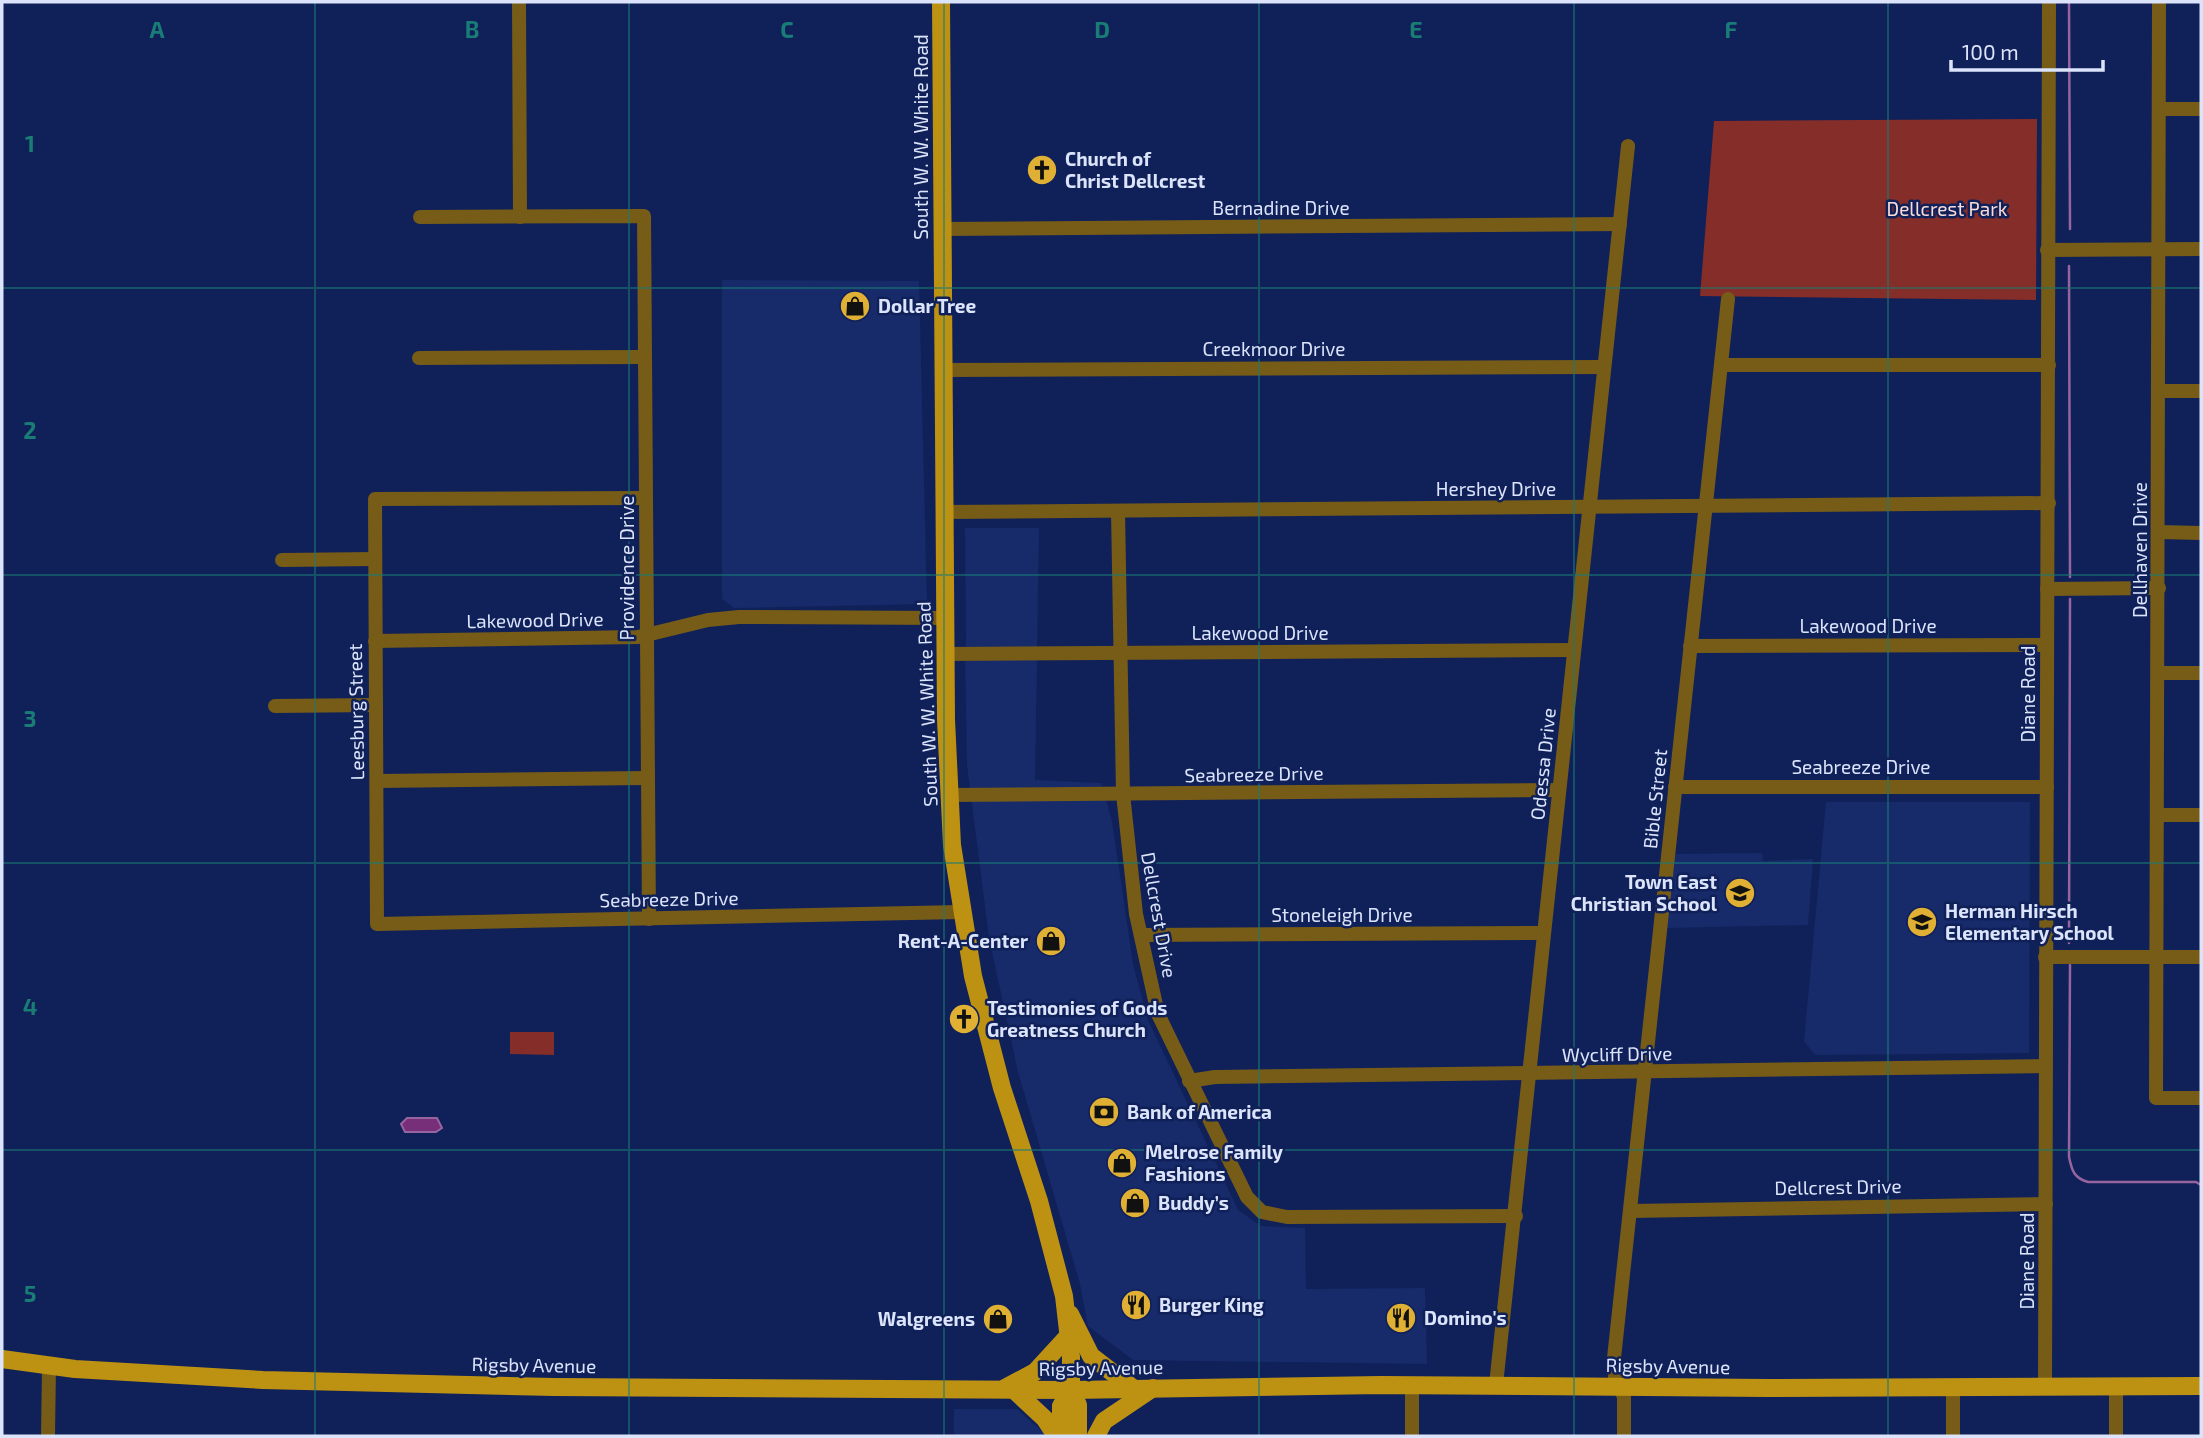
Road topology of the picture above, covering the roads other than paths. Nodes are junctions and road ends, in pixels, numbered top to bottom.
1 (519, 2) edge
2 (941, 2) edge
3 (2049, 2) edge
4 (2159, 2) edge
5 (2159, 109) junction
6 (2201, 109) edge
7 (1628, 146) dead end
8 (420, 217) dead end
9 (520, 217) junction
10 (1620, 224) junction
11 (942, 229) junction
12 (2159, 249) junction
13 (2201, 249) edge
14 (2048, 250) junction
15 (1728, 299) dead end
16 (644, 357) junction
17 (419, 358) dead end
18 (1721, 365) junction
19 (2049, 365) junction
20 (1604, 367) junction
21 (943, 370) junction
22 (2159, 391) junction
23 (2201, 391) edge
24 (646, 498) junction
25 (2049, 503) junction
26 (1706, 507) junction
27 (1590, 508) junction
28 (1118, 511) junction
29 (944, 512) junction
30 (2159, 532) junction
31 (2201, 533) edge
32 (375, 559) junction
33 (282, 560) dead end
34 (2159, 588) junction
35 (2048, 589) junction
36 (945, 618) junction
37 (646, 636) junction
38 (375, 641) junction
39 (2047, 645) junction
40 (1690, 646) junction
41 (1574, 650) junction
42 (1120, 653) junction
43 (945, 654) junction
44 (2158, 673) junction
45 (2201, 673) edge
46 (376, 705) junction
47 (275, 706) dead end
48 (647, 778) junction
49 (376, 781) junction
50 (1675, 787) junction
51 (2047, 787) junction
52 (1559, 790) junction
53 (1123, 794) junction
54 (949, 796) junction
55 (2158, 815) junction
56 (2201, 815) edge
57 (961, 912) junction
58 (649, 919) junction
59 (377, 924) joint
60 (1544, 933) junction
61 (1140, 935) junction
62 (2157, 956) junction
63 (2045, 957) junction
64 (2201, 957) edge
65 (2046, 1066) junction
66 (1645, 1073) junction
67 (1529, 1074) junction
68 (1189, 1081) junction
69 (2201, 1098) edge
70 (2046, 1204) junction
71 (1631, 1211) junction
72 (1516, 1216) junction
73 (1065, 1304) junction
74 (1069, 1335) junction
75 (2, 1359) edge
76 (49, 1366) junction
77 (1496, 1385) junction
78 (1412, 1386) junction
79 (1621, 1386) junction
80 (2045, 1386) junction
81 (2116, 1386) junction
82 (2201, 1386) edge
83 (1952, 1387) junction
84 (1153, 1388) junction
85 (1134, 1389) junction
86 (1007, 1390) junction
87 (1071, 1390) junction
88 (48, 1436) edge
89 (1058, 1436) edge
90 (1078, 1436) edge
91 (1096, 1436) edge
92 (1412, 1436) edge
93 (1624, 1436) edge
94 (1953, 1436) edge
95 (2116, 1436) edge

1 - 9 street
2 - 11 main road, South W. W. White Road
3 - 14 street, Diane Road
4 - 5 street, Dellhaven Drive
5 - 6 street
5 - 12 street, Dellhaven Drive
7 - 10 street, Odessa Drive
8 - 9 street
9 - 16 street, Providence Drive
10 - 11 street, Bernadine Drive
10 - 20 street, Odessa Drive
11 - 21 main road, South W. W. White Road
12 - 13 street
12 - 14 street
12 - 22 street, Dellhaven Drive
14 - 19 street, Diane Road
15 - 18 street, Bible Street
16 - 17 street
16 - 24 street, Providence Drive
18 - 19 street
18 - 26 street, Bible Street
19 - 25 street, Diane Road
20 - 21 street, Creekmoor Drive
20 - 27 street, Odessa Drive
21 - 29 main road, South W. W. White Road
22 - 23 street
22 - 30 street, Dellhaven Drive
24 - 32 street, Leesburg Street
24 - 37 street, Providence Drive
25 - 26 street, Hershey Drive
25 - 35 street, Diane Road
26 - 27 street, Hershey Drive
26 - 40 street, Bible Street
27 - 28 street, Hershey Drive
27 - 41 street, Odessa Drive
28 - 29 street, Hershey Drive
28 - 42 street, Dellcrest Drive
29 - 36 main road, South W. W. White Road
30 - 31 street
30 - 34 street, Dellhaven Drive
32 - 33 street
32 - 38 street, Leesburg Street
34 - 35 street
34 - 44 street, Dellhaven Drive
35 - 39 street, Diane Road
36 - 37 street, Lakewood Drive
36 - 43 main road, South W. W. White Road
37 - 38 street, Lakewood Drive
37 - 48 street, Providence Drive
38 - 46 street, Leesburg Street
39 - 40 street, Lakewood Drive
39 - 51 street, Diane Road
40 - 50 street, Bible Street
41 - 42 street, Lakewood Drive
41 - 52 street, Odessa Drive
42 - 43 street, Lakewood Drive
42 - 53 street, Dellcrest Drive
43 - 54 main road, South W. W. White Road
44 - 45 street
44 - 55 street, Dellhaven Drive
46 - 47 street
46 - 49 street, Leesburg Street
48 - 49 street
48 - 58 street, Providence Drive
49 - 59 street, Leesburg Street
50 - 51 street, Seabreeze Drive
50 - 66 street, Bible Street
51 - 63 street, Diane Road
52 - 53 street, Seabreeze Drive
52 - 60 street, Odessa Drive
53 - 54 street, Seabreeze Drive
53 - 61 street, Dellcrest Drive
54 - 57 main road, South W. W. White Road
55 - 56 street
55 - 62 street, Dellhaven Drive
57 - 58 street, Seabreeze Drive
57 - 73 main road, South W. W. White Road
58 - 59 street, Seabreeze Drive
60 - 61 street, Stoneleigh Drive
60 - 67 street, Odessa Drive
61 - 68 street, Dellcrest Drive
62 - 63 street
62 - 64 street
62 - 69 street, Dellhaven Drive
63 - 65 street, Diane Road
65 - 66 street, Wycliff Drive
65 - 70 street, Diane Road
66 - 67 street, Wycliff Drive
66 - 71 street, Bible Street
67 - 68 street, Wycliff Drive
67 - 72 street, Odessa Drive
68 - 72 street, Dellcrest Drive
70 - 71 street, Dellcrest Drive
70 - 80 street, Diane Road
71 - 79 street, Bible Street
72 - 77 street, Odessa Drive
73 - 74 main road, South W. W. White Road
73 - 85 main road
74 - 86 main road
74 - 87 main road, South W. W. White Road
75 - 76 main road, Rigsby Avenue
76 - 86 main road, Rigsby Avenue
76 - 88 street
77 - 78 main road, Rigsby Avenue
77 - 79 main road, Rigsby Avenue
78 - 84 main road, Rigsby Avenue
78 - 92 street
79 - 83 main road, Rigsby Avenue
79 - 93 street, Bible Street
80 - 81 main road, Rigsby Avenue
80 - 83 main road, Rigsby Avenue
81 - 82 main road, Rigsby Avenue
81 - 95 street
83 - 94 street
84 - 85 main road, Rigsby Avenue
84 - 91 main road
85 - 87 main road, Rigsby Avenue
86 - 87 main road, Rigsby Avenue
86 - 89 main road
87 - 89 main road, South W. W. White Road
87 - 90 main road, South W. W. White Road

